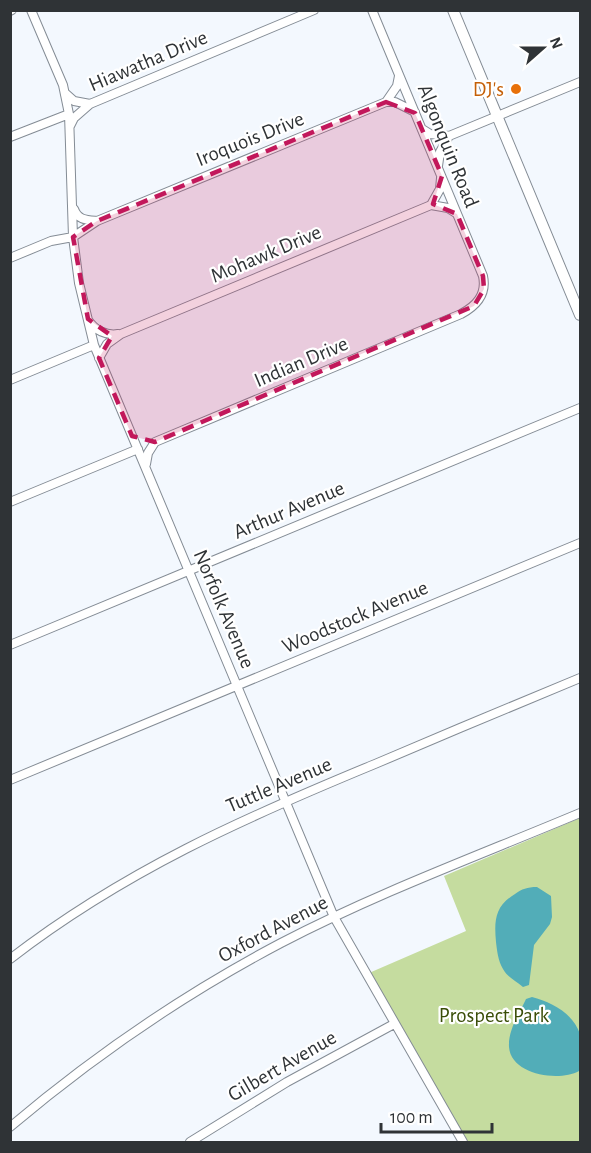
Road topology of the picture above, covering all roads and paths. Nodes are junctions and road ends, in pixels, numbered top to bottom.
1 (32, 10) edge
2 (314, 10) edge
3 (453, 10) edge
4 (372, 11) edge
5 (399, 75) junction
6 (580, 82) edge
7 (65, 93) junction
8 (386, 102) junction
9 (90, 104) junction
10 (415, 113) junction
11 (69, 114) junction
12 (498, 117) junction
13 (70, 126) junction
14 (422, 129) junction
15 (449, 136) junction
16 (10, 137) edge
17 (438, 166) junction
18 (442, 176) junction
19 (72, 203) junction
20 (431, 205) junction
21 (457, 214) junction
22 (97, 221) junction
23 (73, 237) junction
24 (10, 258) edge
25 (482, 296) joint
26 (580, 315) edge
27 (87, 319) junction
28 (121, 334) junction
29 (94, 345) junction
30 (99, 358) junction
31 (10, 380) edge
32 (580, 408) edge
33 (132, 436) junction
34 (155, 442) junction
35 (138, 448) junction
36 (146, 467) junction
37 (10, 501) edge
38 (580, 543) edge
39 (189, 571) junction
40 (10, 645) edge
41 (580, 678) edge
42 (237, 686) junction
43 (10, 780) edge
44 (285, 801) junction
45 (580, 813) edge
46 (333, 917) junction
47 (10, 959) edge
48 (394, 1024) junction
49 (10, 1127) edge
50 (461, 1140) edge
51 (190, 1143) edge
52 (449, 1143) edge

1 - 7 street, Norfolk Avenue
2 - 9 street, Hiawatha Drive
3 - 12 main road
4 - 5 street, Algonquin Road
5 - 8 street
5 - 10 street, Algonquin Road
6 - 12 street
7 - 9 street
7 - 11 street, Norfolk Avenue
8 - 10 street
8 - 22 street, Iroquois Drive
9 - 13 street, Hiawatha Drive
10 - 14 street, Algonquin Road
11 - 13 street, Norfolk Avenue
11 - 16 street, Hiawatha Drive
12 - 15 street
12 - 26 main road
13 - 19 street, Norfolk Avenue
14 - 15 street
14 - 17 street, Algonquin Road
15 - 17 street
17 - 18 street, Algonquin Road
18 - 20 street
18 - 21 street, Algonquin Road
19 - 22 street
19 - 23 street, Norfolk Avenue
20 - 21 street
20 - 28 street, Mohawk Drive
21 - 25 street, Algonquin Road
22 - 23 street, Iroquois Drive
23 - 24 street, Iroquois Drive
23 - 27 street, Norfolk Avenue
25 - 34 street, Indian Drive
27 - 28 street
27 - 29 street, Norfolk Avenue
28 - 30 street, Mohawk Drive
29 - 30 street, Norfolk Avenue
29 - 31 street
30 - 33 street, Norfolk Avenue
32 - 39 street, Arthur Avenue
33 - 34 street
33 - 35 street, Norfolk Avenue
34 - 36 street
35 - 36 street, Norfolk Avenue
35 - 37 street
36 - 39 street, Norfolk Avenue
38 - 42 street, Woodstock Avenue
39 - 40 street, Arthur Avenue
39 - 42 street, Norfolk Avenue
41 - 44 street, Tuttle Avenue
42 - 43 street, Woodstock Avenue
42 - 44 street, Norfolk Avenue
44 - 46 street, Norfolk Avenue
44 - 47 street, Tuttle Avenue
45 - 46 street, Oxford Avenue
46 - 48 street, Norfolk Avenue
46 - 49 street, Oxford Avenue
48 - 50 street, Norfolk Avenue
48 - 51 street, Gilbert Avenue
50 - 52 street

